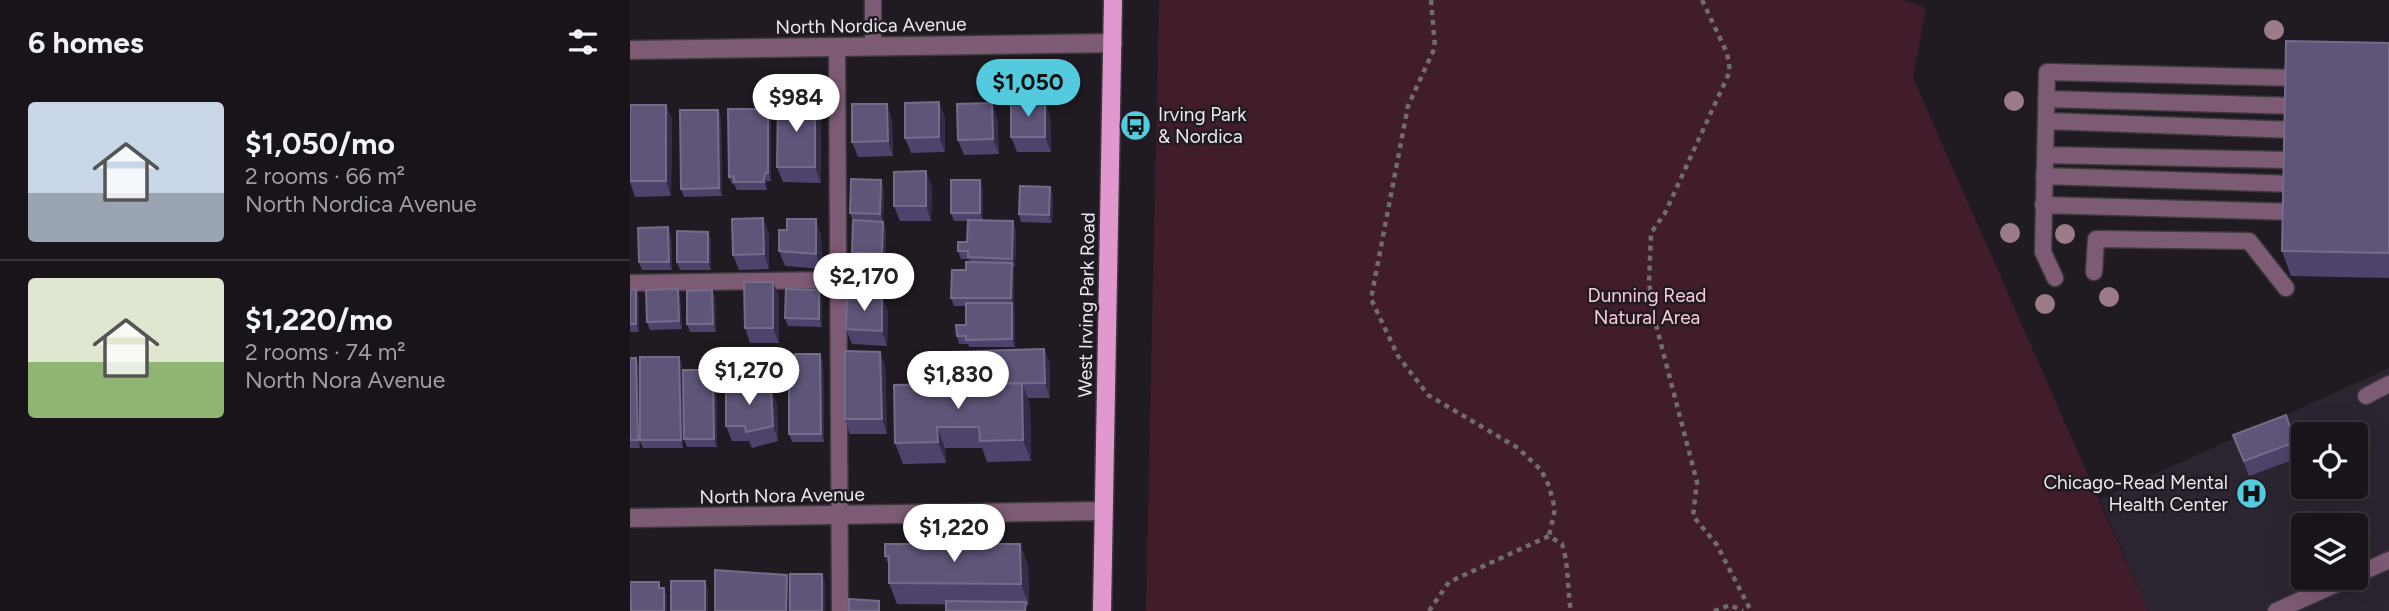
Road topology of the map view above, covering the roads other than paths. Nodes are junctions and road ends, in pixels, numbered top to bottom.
1 (873, 0) edge
2 (1113, 0) edge
3 (1113, 43) junction
4 (873, 46) junction
5 (837, 47) junction
6 (630, 50) edge
7 (2295, 78) edge
8 (2046, 99) junction
9 (2295, 106) edge
10 (2046, 121) junction
11 (2294, 130) edge
12 (2045, 155) junction
13 (2294, 160) edge
14 (2044, 176) junction
15 (2293, 184) edge
16 (2043, 205) junction
17 (2292, 212) edge
18 (2094, 272) dead end
19 (2055, 278) dead end
20 (839, 280) junction
21 (630, 284) edge
22 (2286, 288) dead end
23 (2389, 384) edge
24 (2365, 396) dead end
25 (1103, 511) junction
26 (840, 515) junction
27 (630, 518) edge
28 (2389, 560) edge
29 (2368, 570) edge
30 (2323, 590) edge
31 (840, 611) edge
32 (1102, 611) edge
33 (2276, 611) edge

1 - 4 lane
2 - 3 main road, West Irving Park Road
3 - 4 street, North Nordica Avenue
3 - 25 main road, West Irving Park Road
4 - 5 street, North Nordica Avenue
5 - 6 street, North Nordica Avenue
5 - 20 lane
7 - 8 lane
8 - 9 lane
8 - 10 lane
10 - 11 lane
10 - 12 lane
12 - 13 lane
12 - 14 lane
14 - 15 lane
14 - 16 lane
16 - 17 lane
16 - 19 lane
18 - 22 lane
20 - 21 lane
20 - 26 lane
23 - 24 lane
25 - 26 street, North Nora Avenue
25 - 32 main road, West Irving Park Road
26 - 27 street, North Nora Avenue
26 - 31 lane
28 - 29 lane
30 - 33 lane

